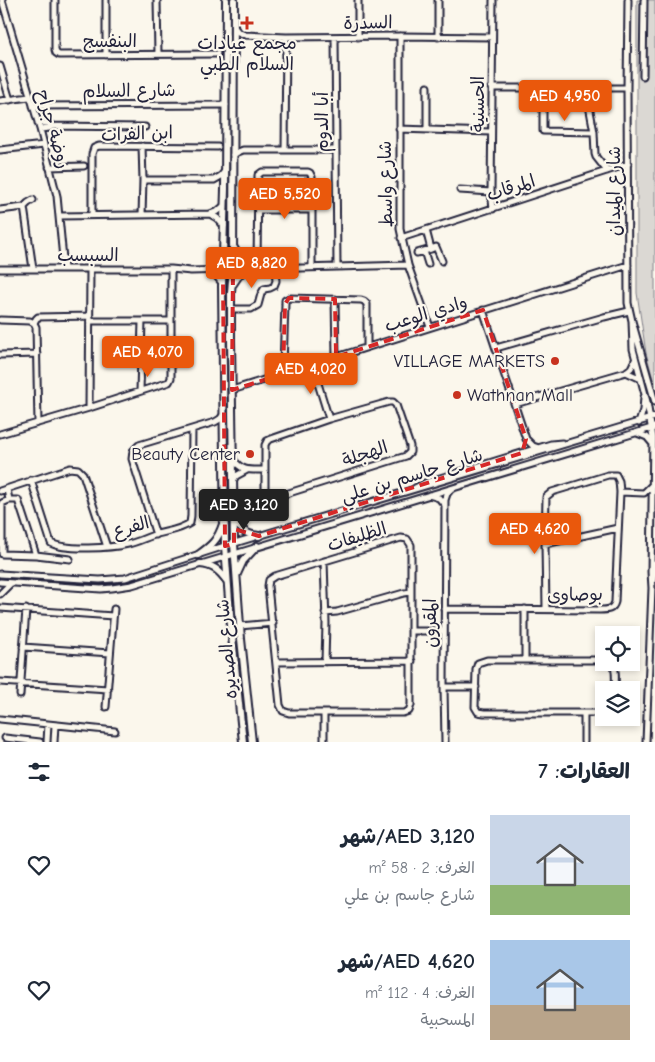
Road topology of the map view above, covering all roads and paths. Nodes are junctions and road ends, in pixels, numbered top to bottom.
1 (2, 0) edge
2 (55, 0) edge
3 (106, 0) edge
4 (157, 0) edge
5 (226, 0) edge
6 (234, 0) edge
7 (358, 0) edge
8 (438, 0) edge
9 (493, 0) edge
10 (628, 0) edge
11 (644, 0) edge
12 (234, 27) junction
13 (245, 35) junction
14 (400, 36) junction
15 (286, 37) junction
16 (335, 37) junction
17 (358, 37) junction
18 (438, 37) junction
19 (492, 37) junction
20 (234, 43) junction
21 (106, 54) junction
22 (158, 54) junction
23 (218, 54) dead end
24 (0, 66) edge
25 (643, 76) dead end
26 (427, 87) dead end
27 (491, 88) junction
28 (627, 88) junction
29 (587, 91) junction
30 (30, 97) junction
31 (10, 100) junction
32 (0, 101) edge
33 (542, 104) dead end
34 (226, 105) junction
35 (33, 106) junction
36 (39, 126) junction
37 (146, 127) dead end
38 (399, 129) junction
39 (427, 130) junction
40 (491, 132) junction
41 (594, 132) junction
42 (233, 143) junction
43 (44, 145) junction
44 (142, 146) junction
45 (218, 147) dead end
46 (0, 150) edge
47 (243, 150) junction
48 (285, 150) junction
49 (336, 150) junction
50 (233, 155) junction
51 (628, 164) junction
52 (49, 166) junction
53 (84, 166) dead end
54 (226, 170) junction
55 (606, 171) junction
56 (143, 180) junction
57 (214, 180) junction
58 (225, 189) junction
59 (460, 190) dead end
60 (491, 192) junction
61 (33, 200) dead end
62 (224, 206) junction
63 (24, 207) junction
64 (493, 208) junction
65 (0, 210) edge
66 (258, 210) junction
67 (312, 210) junction
68 (210, 214) junction
69 (92, 215) junction
70 (142, 215) junction
71 (59, 216) junction
72 (224, 228) junction
73 (426, 230) junction
74 (401, 238) junction
75 (233, 246) junction
76 (431, 249) junction
77 (424, 251) junction
78 (417, 253) dead end
79 (442, 261) dead end
80 (428, 264) dead end
81 (628, 264) junction
82 (257, 265) junction
83 (408, 265) junction
84 (248, 267) junction
85 (312, 267) junction
86 (337, 267) junction
87 (223, 268) junction
88 (233, 268) junction
89 (278, 268) junction
90 (0, 269) edge
91 (33, 269) junction
92 (64, 269) junction
93 (90, 269) junction
94 (174, 269) junction
95 (212, 270) junction
96 (223, 282) junction
97 (232, 286) junction
98 (335, 299) junction
99 (231, 309) junction
100 (483, 310) junction
101 (629, 311) junction
102 (90, 318) junction
103 (0, 320) edge
104 (142, 321) junction
105 (171, 321) junction
106 (632, 321) junction
107 (34, 323) junction
108 (430, 327) junction
109 (367, 347) junction
110 (496, 348) junction
111 (36, 354) junction
112 (0, 355) edge
113 (336, 357) junction
114 (635, 360) junction
115 (312, 364) junction
116 (287, 372) junction
117 (626, 372) junction
118 (641, 379) junction
119 (232, 390) junction
120 (140, 392) junction
121 (645, 392) junction
122 (655, 400) edge
123 (514, 404) junction
124 (89, 408) junction
125 (224, 414) junction
126 (653, 418) edge
127 (330, 419) junction
128 (38, 423) junction
129 (212, 423) junction
130 (639, 423) junction
131 (224, 428) junction
132 (653, 428) edge
133 (192, 430) junction
134 (637, 433) junction
135 (0, 434) edge
136 (526, 439) junction
137 (567, 444) junction
138 (653, 445) junction
139 (539, 448) junction
140 (522, 453) junction
141 (233, 458) junction
142 (247, 470) junction
143 (265, 470) junction
144 (31, 480) junction
145 (233, 481) junction
146 (652, 486) junction
147 (452, 488) junction
148 (7, 489) junction
149 (412, 490) junction
150 (0, 491) edge
151 (620, 492) junction
152 (644, 493) junction
153 (428, 495) junction
154 (9, 500) junction
155 (652, 501) junction
156 (445, 505) junction
157 (225, 520) junction
158 (234, 520) junction
159 (618, 528) junction
160 (156, 535) junction
161 (259, 536) junction
162 (234, 544) junction
163 (545, 544) junction
164 (225, 546) junction
165 (257, 546) junction
166 (107, 548) junction
167 (234, 553) junction
168 (36, 555) junction
169 (198, 555) junction
170 (225, 556) junction
171 (70, 558) dead end
172 (324, 561) junction
173 (655, 563) edge
174 (200, 564) junction
175 (0, 574) edge
176 (236, 575) junction
177 (227, 581) junction
178 (0, 582) edge
179 (10, 583) junction
180 (652, 588) junction
181 (412, 592) junction
182 (0, 594) edge
183 (0, 608) edge
184 (114, 609) dead end
185 (444, 609) junction
186 (525, 609) junction
187 (26, 610) junction
188 (546, 610) junction
189 (325, 613) junction
190 (113, 616) junction
191 (272, 623) junction
192 (240, 626) junction
193 (412, 631) junction
194 (444, 631) junction
195 (23, 647) junction
196 (110, 653) junction
197 (525, 660) junction
198 (595, 660) edge
199 (276, 662) junction
200 (325, 662) junction
201 (412, 662) junction
202 (648, 676) junction
203 (655, 676) edge
204 (0, 682) edge
205 (20, 683) junction
206 (444, 687) junction
207 (476, 687) junction
208 (108, 689) junction
209 (20, 695) dead end
210 (106, 707) dead end
211 (324, 713) junction
212 (584, 713) junction
213 (595, 713) edge
214 (0, 719) edge
215 (48, 724) junction
216 (55, 725) junction
217 (115, 731) dead end
218 (5, 738) dead end
219 (253, 741) edge
220 (40, 742) edge
221 (47, 742) edge
222 (54, 742) edge
223 (243, 742) edge
224 (324, 742) edge
225 (445, 742) edge
226 (584, 742) edge
227 (646, 742) edge

1 - 30 street, روضة جراح
2 - 21 street, البنفسج
3 - 21 street
4 - 22 street
5 - 34 main road
6 - 12 main road
7 - 17 street
8 - 18 street
9 - 19 street, الحسنية
10 - 28 street, شارع الميدان
11 - 25 street
12 - 13 street
12 - 20 main road
13 - 15 street, السدرة
13 - 20 street
14 - 17 street, السدرة
14 - 18 street, السدرة
14 - 38 street, شارع واسط
15 - 16 street, السدرة
15 - 48 street
16 - 17 street, السدرة
16 - 49 street, أبا الدوم
18 - 19 street, السدرة
19 - 27 street, الحسنية
20 - 42 main road
21 - 22 street, البنفسج
22 - 23 street, البنفسج
24 - 31 street
26 - 39 street
27 - 29 street
27 - 40 street, الحسنية
28 - 29 street
28 - 51 street, شارع الميدان
29 - 41 street
30 - 31 street
30 - 35 street, روضة جراح
31 - 32 street
33 - 41 street
34 - 35 street, شارع السلام
34 - 54 main road
35 - 36 street, روضة جراح
36 - 37 street
36 - 43 street, روضة جراح
38 - 39 street
38 - 74 street, شارع واسط
39 - 40 street
40 - 60 street, الحسنية
41 - 55 street
42 - 47 street
42 - 50 main road
43 - 46 street
43 - 52 street, روضة جراح
44 - 45 street, ابن الفرات
44 - 56 street
44 - 69 street, ابن الفرات
47 - 48 street
47 - 50 street
48 - 49 street
49 - 86 street, أبا الدوم
50 - 75 main road
51 - 55 street, المرقاب
51 - 81 street, شارع الميدان
52 - 53 street
52 - 71 street, روضة جراح
54 - 57 street
54 - 58 main road
55 - 64 street, المرقاب
56 - 57 street
56 - 70 street
57 - 58 street
58 - 62 main road
59 - 60 street
60 - 64 street, الحسنية
61 - 63 street
62 - 68 street
62 - 72 main road
63 - 65 street
63 - 91 street
64 - 73 street, المرقاب
66 - 67 street
66 - 67 street
66 - 82 street
67 - 85 street
68 - 70 street
68 - 72 street
69 - 70 street
69 - 71 street
71 - 92 street, روضة جراح
72 - 87 main road
73 - 74 street, المرقاب
73 - 76 street
74 - 83 street, شارع واسط
75 - 84 main road
75 - 88 main road
76 - 77 street
76 - 79 street
77 - 78 street
77 - 80 street
81 - 100 street, وادي الوعب
81 - 101 street, شارع الميدان
82 - 84 street, السبسب
82 - 89 street, السبسب
83 - 86 street, السبسب
83 - 108 street, شارع واسط
84 - 88 street, السبسب
84 - 89 street, السبسب
84 - 97 main road
85 - 86 street, السبسب
85 - 89 street, السبسب
87 - 88 street, السبسب
87 - 94 street, السبسب
87 - 95 street, السبسب
87 - 96 main road
88 - 97 main road
89 - 99 street
90 - 91 street, السبسب
91 - 92 street, السبسب
92 - 93 street, السبسب
93 - 94 street, السبسب
93 - 102 street
94 - 95 street, السبسب
94 - 105 street
95 - 96 main road
96 - 125 main road
97 - 99 main road
98 - 109 street
98 - 113 street
98 - 116 street
99 - 119 main road
100 - 108 street, وادي الوعب
100 - 110 street
101 - 106 street, شارع الميدان
101 - 110 street
102 - 104 street
102 - 107 street
102 - 124 street
103 - 107 street
104 - 105 street
104 - 120 street
105 - 120 street
106 - 114 street, شارع الميدان
106 - 122 street, شارع الميدان
107 - 111 street
108 - 109 street, وادي الوعب
109 - 113 street, وادي الوعب
110 - 123 street
111 - 112 street
111 - 128 street
113 - 115 street, وادي الوعب
114 - 117 street
114 - 118 street, شارع الميدان
115 - 116 street, وادي الوعب
115 - 127 street
116 - 119 street, وادي الوعب
117 - 118 street
117 - 123 street
118 - 121 street, شارع الميدان
119 - 141 main road
120 - 124 street
121 - 126 street, شارع الميدان
121 - 130 street
123 - 136 street
124 - 128 street
125 - 129 street
125 - 131 main road
126 - 130 street, شارع جاسم بن علي
126 - 132 street, شارع الميدان
127 - 143 street, الهجلة
127 - 143 street, الهجلة
128 - 135 street
129 - 131 street
129 - 133 street
130 - 137 street, شارع جاسم بن علي
131 - 157 main road
132 - 134 street, شارع جاسم بن علي
132 - 138 street, شارع الميدان
133 - 160 street, الفرع
133 - 160 street
134 - 138 street
134 - 147 street, شارع جاسم بن علي
136 - 139 street
136 - 140 street
137 - 139 street
137 - 149 street, شارع جاسم بن علي
138 - 146 street, شارع الميدان
139 - 140 street
140 - 149 street
141 - 142 street
141 - 145 main road
142 - 143 street
142 - 145 street
144 - 148 street
144 - 166 street, الفرع
144 - 166 street
145 - 158 main road
146 - 152 street
146 - 155 street, شارع الميدان
147 - 153 street, شارع جاسم بن علي
147 - 156 street, المقرون
148 - 150 street
148 - 154 street
149 - 161 street, شارع جاسم بن علي
151 - 152 street
151 - 159 street, بوصاوى
151 - 163 street
152 - 155 street
153 - 156 street
153 - 165 street, شارع جاسم بن علي
154 - 168 street
154 - 168 street
155 - 180 street, شارع الميدان
156 - 185 street, المقرون
157 - 164 main road
157 - 169 main road
158 - 161 main road
158 - 162 main road
159 - 163 street
159 - 188 street, بوصاوى
160 - 166 street, الفرع
161 - 162 street, شارع جاسم بن علي
162 - 164 street, شارع جاسم بن علي
162 - 167 main road
163 - 188 street
164 - 169 street, شارع جاسم بن علي
164 - 170 main road
165 - 167 street, شارع جاسم بن علي
165 - 176 main road
167 - 170 street, شارع جاسم بن علي
167 - 176 main road, شارع الصديره
168 - 171 street
169 - 175 street, شارع جاسم بن علي
170 - 174 street, شارع جاسم بن علي
170 - 177 main road, شارع الصديره
172 - 181 street, الظليفات
172 - 189 street
172 - 191 street, الظليفات
173 - 180 street
174 - 177 main road
174 - 179 street, شارع جاسم بن علي
176 - 192 main road, شارع الصديره
177 - 223 main road, شارع الصديره
178 - 179 street, شارع جاسم بن علي
179 - 182 street
180 - 202 street
181 - 189 street
181 - 193 street, الظليفات
183 - 187 street
184 - 190 street
185 - 186 street, بوصاوى
185 - 194 street, المقرون
186 - 188 street, بوصاوى
186 - 197 street
187 - 190 street
187 - 195 street
189 - 200 street
190 - 196 street
191 - 192 street
191 - 199 street, الظليفات
192 - 219 main road, شارع الصديره
193 - 194 street
193 - 201 street, الظليفات
194 - 206 street, المقرون
195 - 196 street
195 - 205 street
196 - 208 street
197 - 198 street
197 - 207 street
199 - 200 street
199 - 211 street, الظليفات
200 - 201 street
201 - 211 street, الظليفات
202 - 203 street
202 - 227 street
204 - 205 street
205 - 208 street
205 - 209 street
206 - 207 street
206 - 225 street, المقرون
207 - 212 street
208 - 210 street
211 - 224 street
212 - 213 street
212 - 226 street
214 - 215 street
215 - 216 street
215 - 221 street
216 - 217 street
216 - 222 street
218 - 220 street

